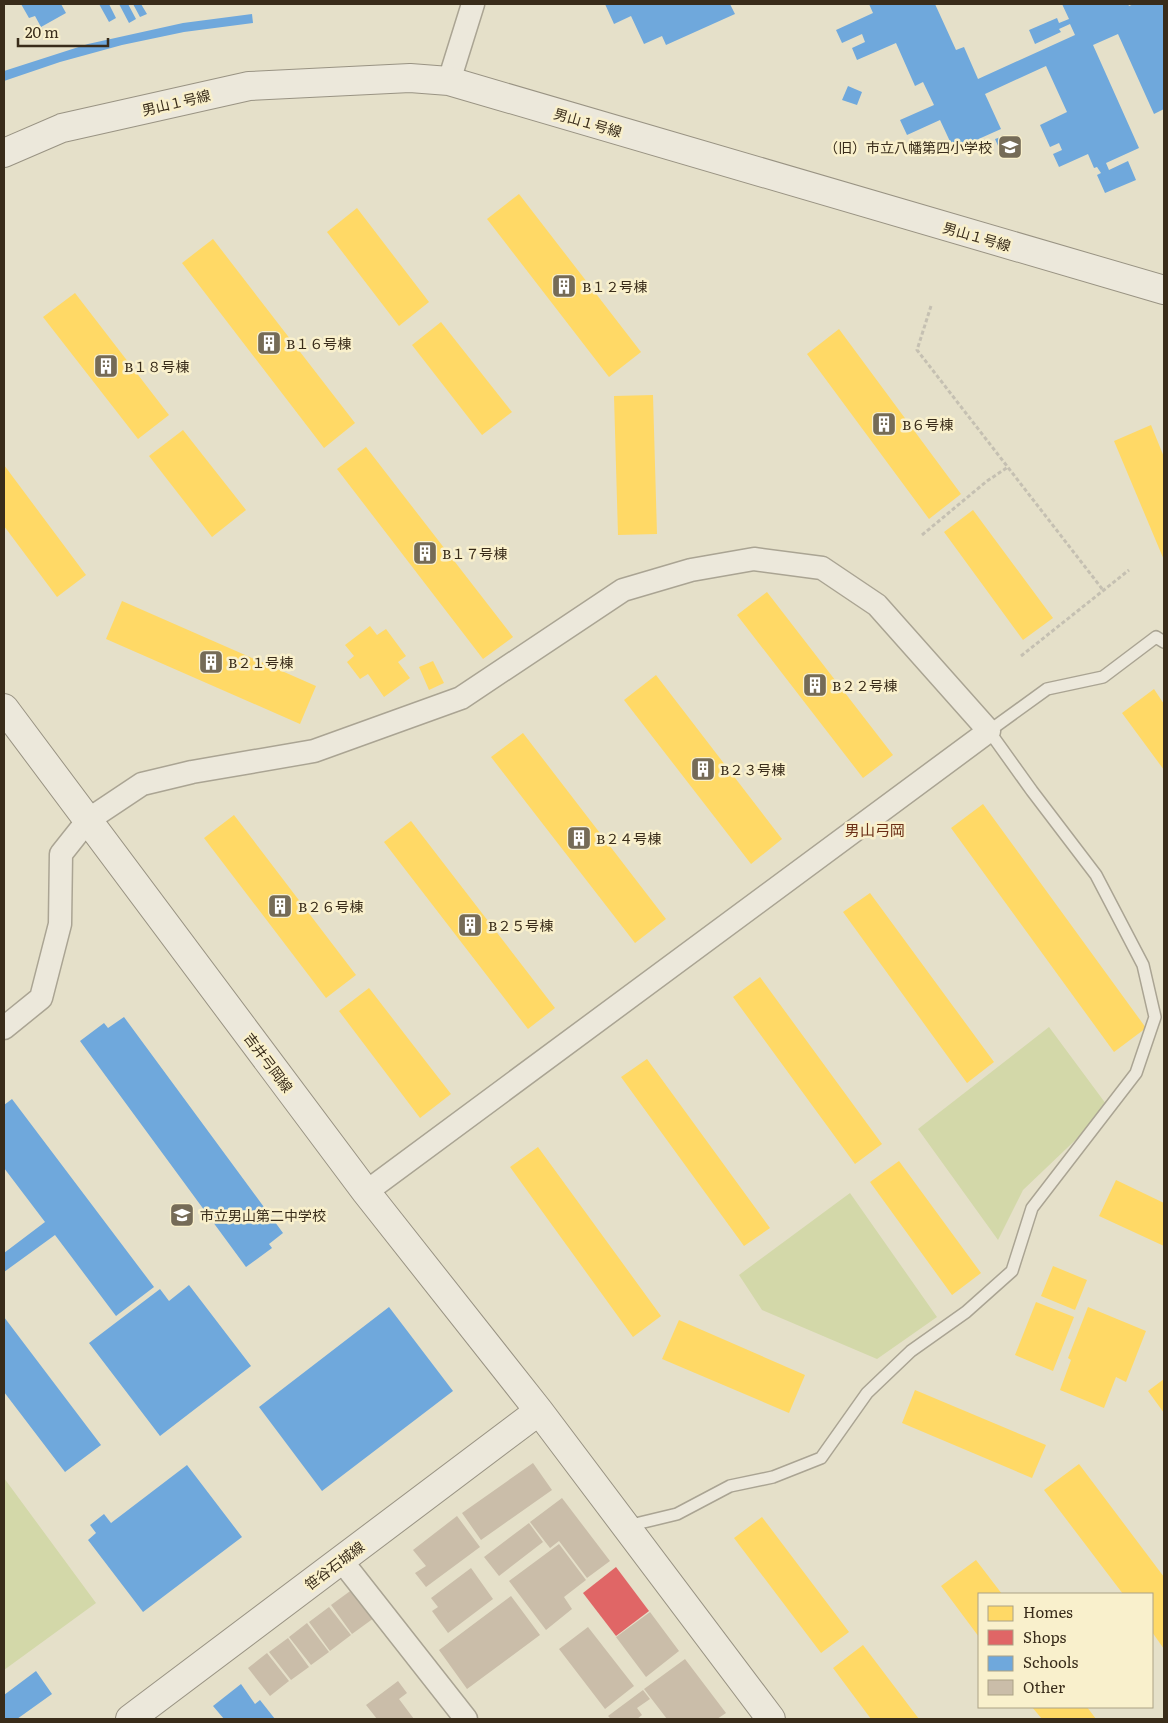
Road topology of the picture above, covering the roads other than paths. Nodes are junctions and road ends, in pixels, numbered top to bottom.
1 (473, 4) edge
2 (449, 82) junction
3 (4, 153) edge
4 (1163, 285) edge
5 (1164, 642) edge
6 (4, 708) edge
7 (990, 731) junction
8 (88, 820) junction
9 (4, 1028) edge
10 (366, 1192) junction
11 (539, 1411) junction
12 (625, 1526) junction
13 (341, 1560) junction
14 (130, 1719) edge
15 (466, 1719) edge
16 (771, 1719) edge

1 - 2 street
2 - 3 street, 男山１号線
2 - 4 street, 男山１号線
5 - 7 lane
6 - 8 street, 吉井弓岡線
7 - 8 street
7 - 10 street
7 - 12 lane
8 - 9 street
8 - 10 street, 吉井弓岡線
10 - 11 street, 吉井弓岡線
11 - 12 street, 吉井弓岡線
11 - 13 street, 笹谷石城線
12 - 16 street, 吉井弓岡線
13 - 14 street, 笹谷石城線
13 - 15 street

